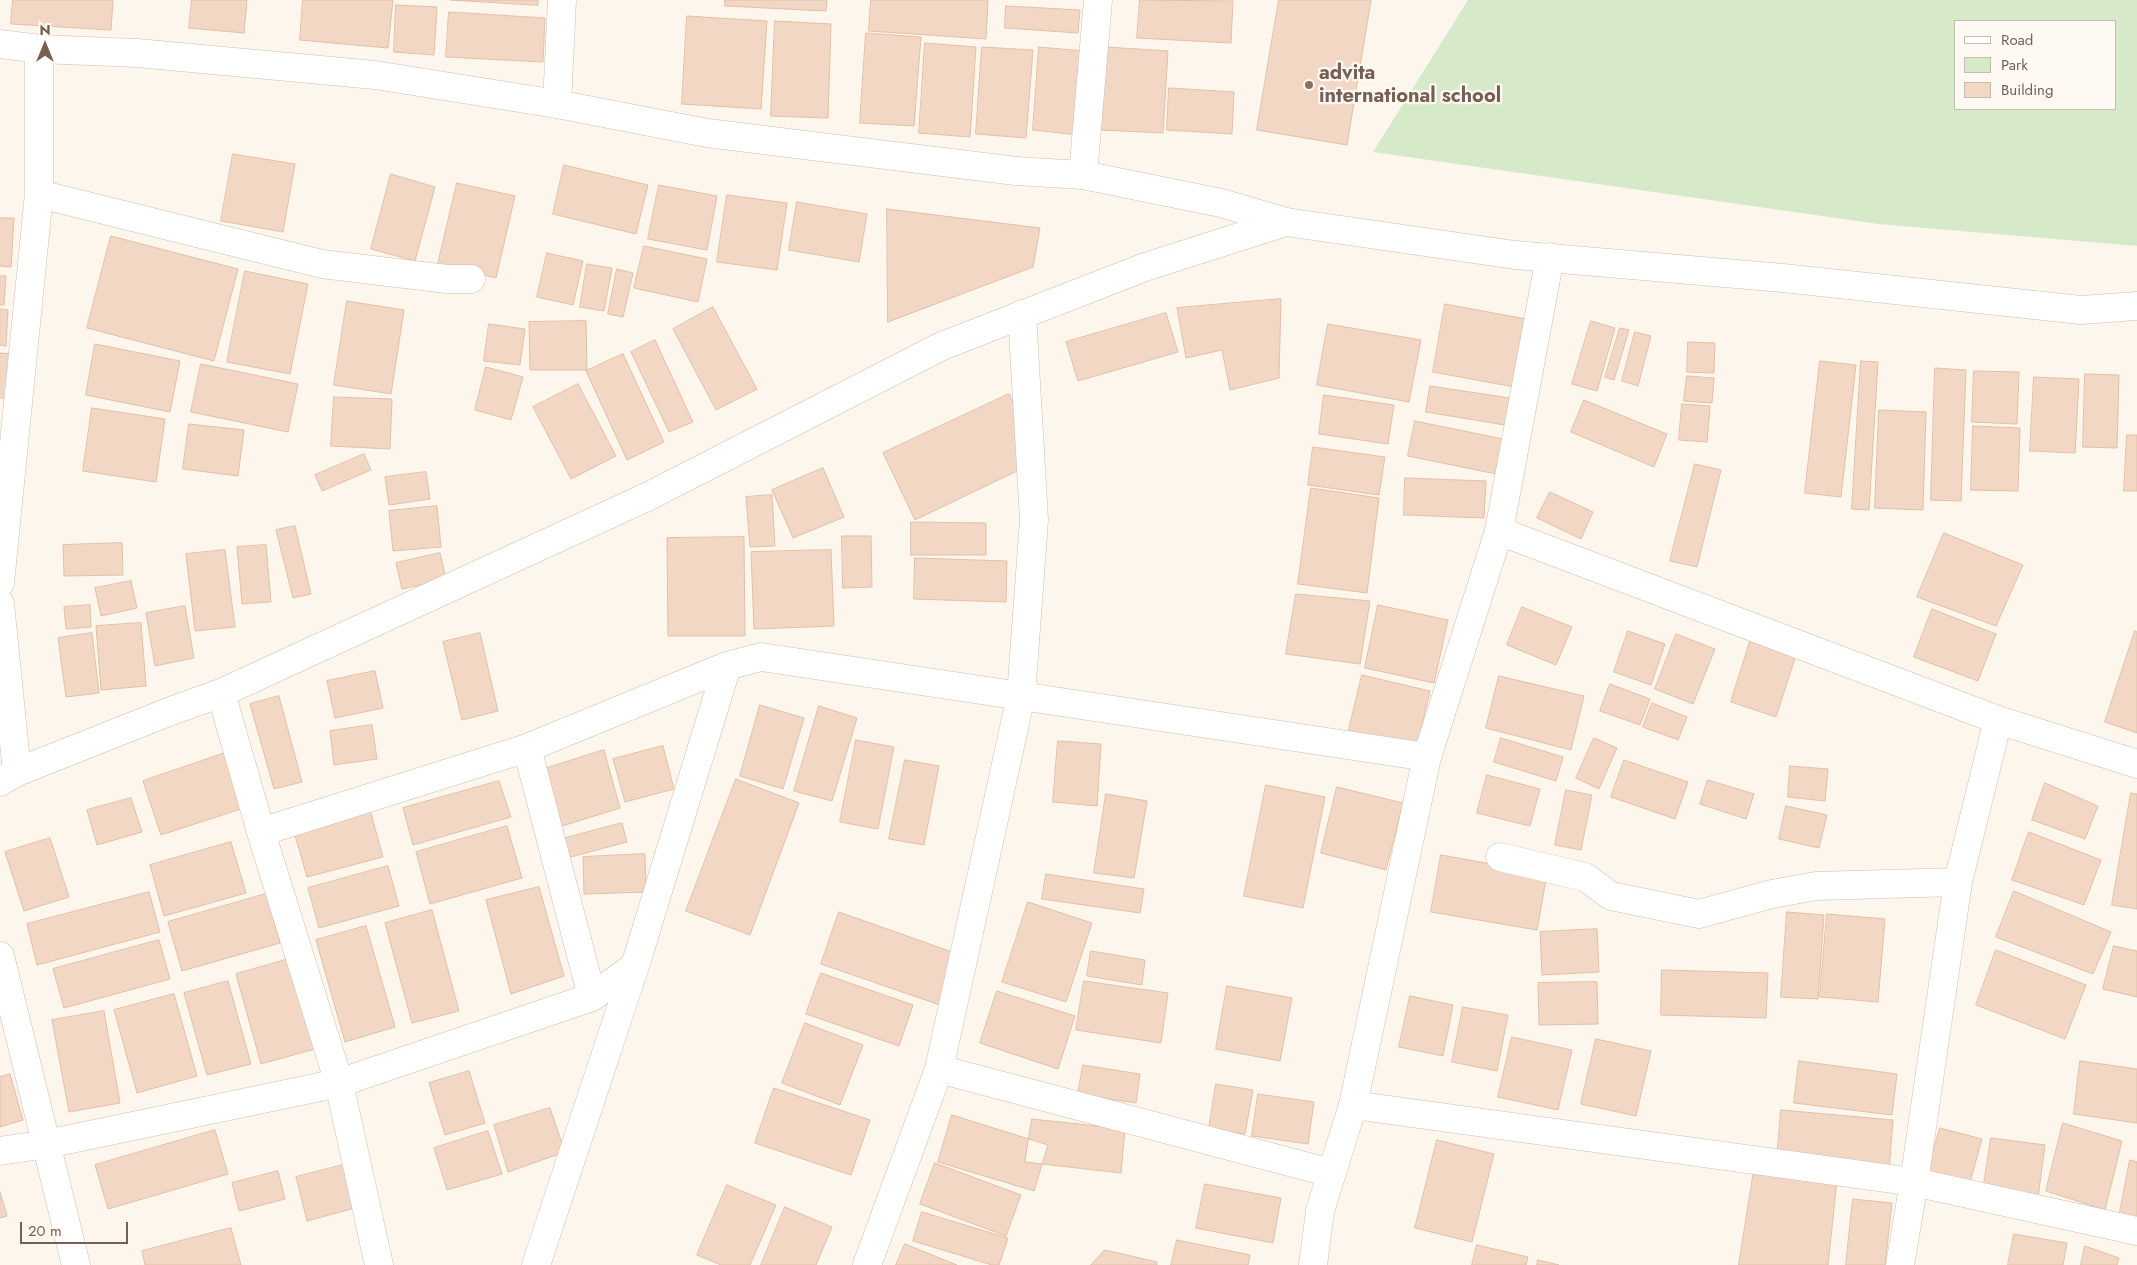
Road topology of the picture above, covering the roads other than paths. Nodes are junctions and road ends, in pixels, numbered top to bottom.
1 (562, 0) edge
2 (1098, 0) edge
3 (0, 44) edge
4 (39, 49) junction
5 (557, 104) junction
6 (1083, 175) junction
7 (39, 194) junction
8 (1286, 222) junction
9 (1550, 257) junction
10 (471, 279) dead end
11 (2137, 306) edge
12 (1022, 314) junction
13 (1499, 532) junction
14 (0, 583) edge
15 (0, 604) edge
16 (726, 666) junction
17 (222, 693) junction
18 (1022, 696) junction
19 (1998, 720) junction
20 (527, 748) junction
21 (1428, 757) junction
22 (2137, 764) edge
23 (8, 777) edge
24 (261, 832) junction
25 (1500, 857) dead end
26 (1958, 882) junction
27 (0, 956) edge
28 (635, 966) junction
29 (592, 996) junction
30 (939, 1070) junction
31 (339, 1082) junction
32 (1353, 1105) junction
33 (47, 1144) junction
34 (0, 1151) edge
35 (1331, 1173) junction
36 (1914, 1182) junction
37 (2137, 1231) edge
38 (76, 1265) edge
39 (379, 1265) edge
40 (536, 1265) edge
41 (867, 1265) edge
42 (1313, 1265) edge
43 (1900, 1265) edge

1 - 5 street
2 - 6 street
3 - 4 street
4 - 5 street
4 - 7 street
5 - 6 street
6 - 8 street
7 - 10 street
7 - 14 street
8 - 9 street
8 - 12 street
9 - 11 street
9 - 13 street
12 - 17 street
12 - 18 street
13 - 19 street
13 - 21 street
15 - 23 street
16 - 18 street
16 - 20 street
16 - 28 street
17 - 23 street
17 - 24 street
18 - 21 street
18 - 30 street
19 - 22 street
19 - 26 street
20 - 24 street
20 - 29 street
21 - 32 street
24 - 31 street
25 - 26 street
26 - 36 street
27 - 33 street
28 - 29 street
28 - 40 street
29 - 31 street
30 - 35 street
30 - 41 street
31 - 33 street
31 - 39 street
32 - 35 street
32 - 36 street
33 - 34 street
33 - 38 street
35 - 42 street
36 - 37 street
36 - 43 street

